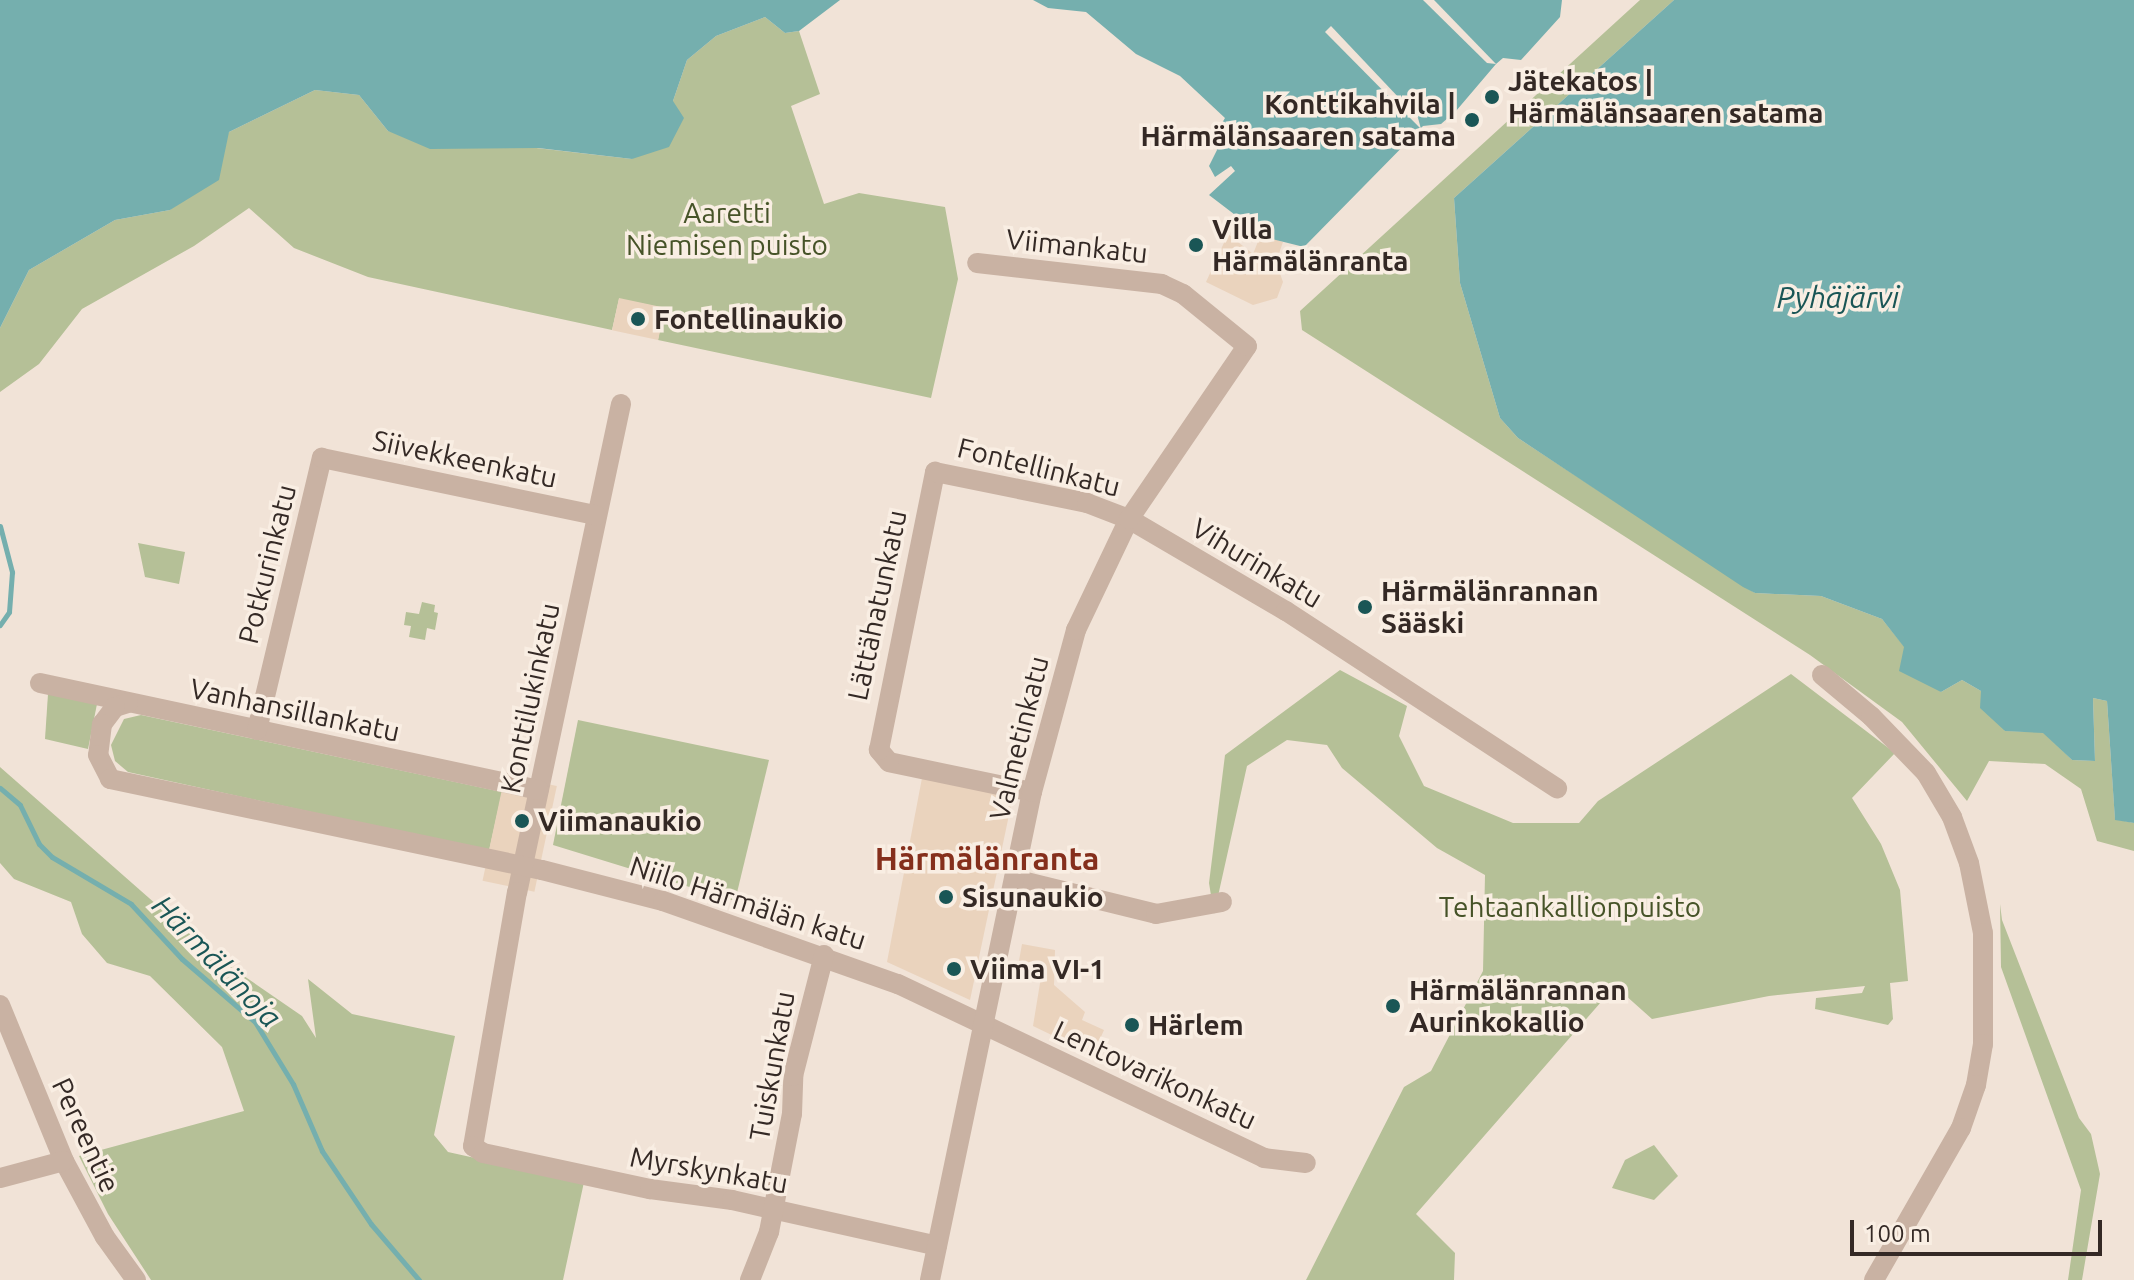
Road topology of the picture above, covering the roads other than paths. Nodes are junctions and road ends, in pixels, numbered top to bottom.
1 (977, 263) dead end
2 (1247, 346) joint
3 (621, 404) dead end
4 (322, 458) joint
5 (935, 472) joint
6 (596, 515) junction
7 (1129, 519) junction
8 (1822, 675) dead end
9 (40, 683) dead end
10 (128, 703) junction
11 (257, 730) junction
12 (1557, 788) dead end
13 (539, 790) junction
14 (1032, 792) junction
15 (523, 866) junction
16 (1014, 879) junction
17 (1222, 902) dead end
18 (824, 955) junction
19 (0, 1005) edge
20 (983, 1026) junction
21 (473, 1146) joint
22 (64, 1161) junction
23 (1306, 1163) dead end
24 (0, 1178) edge
25 (773, 1209) junction
26 (937, 1246) junction
27 (136, 1280) edge
28 (750, 1280) edge
29 (930, 1280) edge
30 (1874, 1280) edge

1 - 2 street, Viimankatu
2 - 7 street, Valmetinkatu
3 - 6 street, Konttilukinkatu
4 - 6 street, Siivekkeenkatu
4 - 11 street, Potkurinkatu
5 - 7 street, Fontellinkatu
5 - 14 street, Lättähatunkatu
6 - 13 street, Konttilukinkatu
7 - 12 street, Vihurinkatu
7 - 14 street, Valmetinkatu
8 - 30 street
9 - 10 street, Vanhansillankatu
10 - 11 street, Vanhansillankatu
10 - 15 street, Niilo Härmälän katu
11 - 13 street, Vanhansillankatu
13 - 15 street, Konttilukinkatu
14 - 16 street, Valmetinkatu
15 - 18 street, Niilo Härmälän katu
15 - 21 street, Konttilukinkatu
16 - 17 street
16 - 20 street, Valmetinkatu
18 - 20 street, Niilo Härmälän katu
18 - 25 street, Tuiskunkatu
19 - 22 street, Pereentie
20 - 23 street, Lentovarikonkatu
20 - 26 street, Valmetinkatu
21 - 25 street, Myrskynkatu
22 - 24 street
22 - 27 street, Pereentie
25 - 26 street, Myrskynkatu
25 - 28 street, Tuiskunkatu
26 - 29 street, Valmetinkatu

